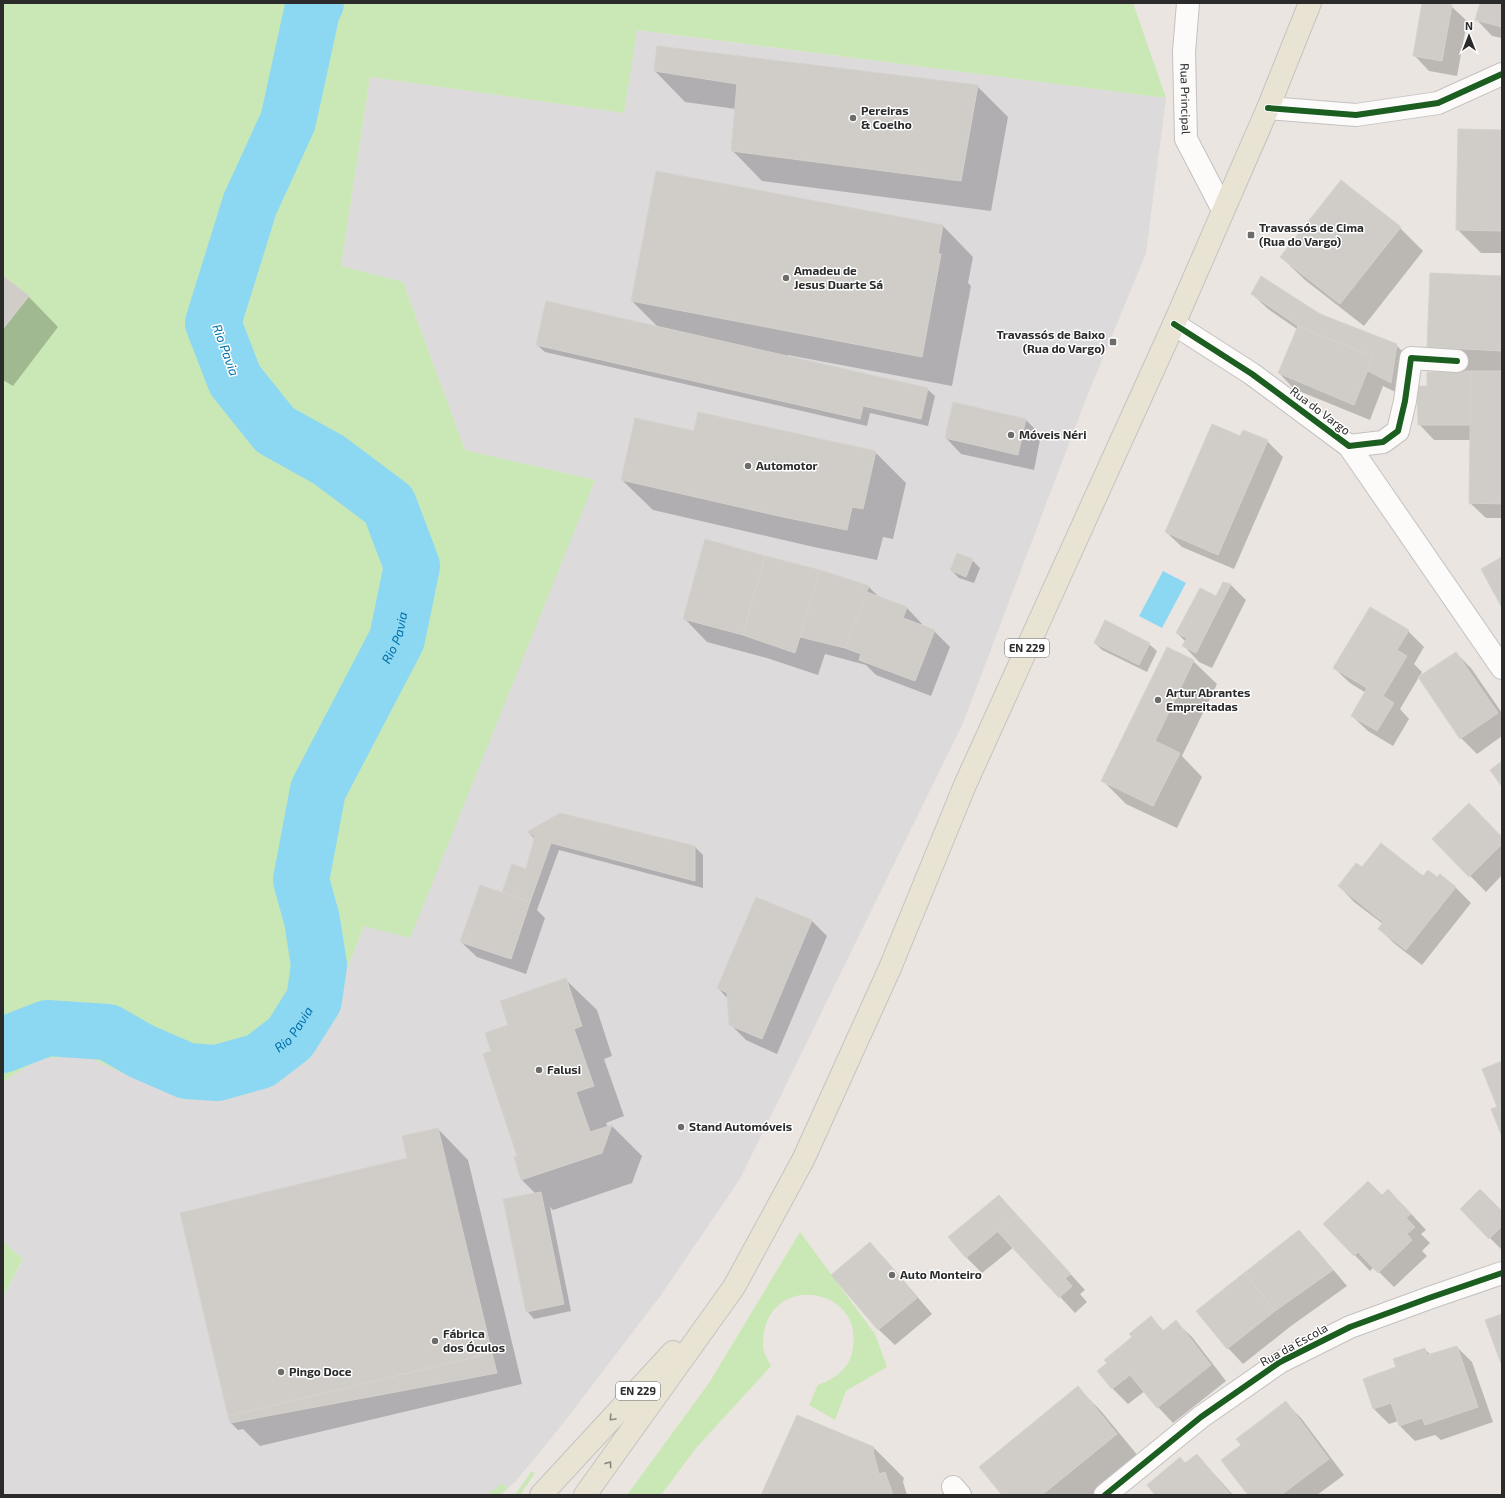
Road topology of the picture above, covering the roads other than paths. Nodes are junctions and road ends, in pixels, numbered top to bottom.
1 (1188, 3) edge
2 (1310, 3) edge
3 (1502, 74) edge
4 (1268, 108) junction
5 (1223, 210) junction
6 (1174, 324) junction
7 (1457, 361) dead end
8 (1349, 446) junction
9 (1502, 668) edge
10 (1502, 1273) edge
11 (734, 1287) junction
12 (1114, 1491) edge
13 (541, 1495) edge
14 (585, 1495) edge
15 (956, 1495) edge
16 (960, 1495) edge

1 - 5 street, Rua Principal
2 - 4 main road, EN 229
3 - 4 street
4 - 5 main road, EN 229
5 - 6 main road, EN 229
6 - 8 street, Rua do Vargo
6 - 11 main road, EN 229
7 - 8 street, Rua do Vargo
8 - 9 street, Rua do Vargo
10 - 12 street, Rua da Escola
11 -> 13 main road, EN 229
14 -> 11 main road, EN 229
15 - 16 street

